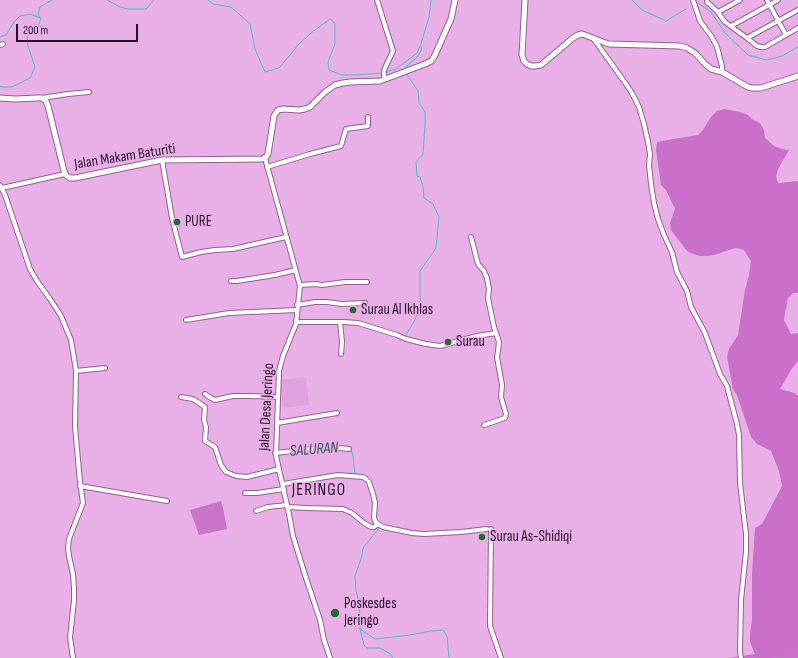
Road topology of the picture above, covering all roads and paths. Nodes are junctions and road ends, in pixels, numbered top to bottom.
1 (377, 0) edge
2 (455, 0) edge
3 (525, 0) edge
4 (693, 0) edge
5 (707, 0) edge
6 (740, 0) edge
7 (766, 0) edge
8 (778, 0) edge
9 (769, 5) junction
10 (798, 10) edge
11 (718, 12) junction
12 (778, 21) junction
13 (731, 26) junction
14 (798, 28) edge
15 (786, 35) junction
16 (593, 38) junction
17 (747, 38) junction
18 (722, 72) junction
19 (798, 76) edge
20 (385, 79) junction
21 (89, 92) dead end
22 (0, 98) edge
23 (42, 98) junction
24 (368, 116) dead end
25 (265, 158) junction
26 (162, 160) junction
27 (267, 167) junction
28 (65, 174) junction
29 (1, 186) edge
30 (286, 237) junction
31 (471, 237) dead end
32 (296, 270) junction
33 (231, 281) dead end
34 (367, 282) dead end
35 (300, 285) junction
36 (365, 303) dead end
37 (297, 305) junction
38 (297, 310) junction
39 (186, 320) dead end
40 (296, 322) junction
41 (340, 322) junction
42 (496, 333) junction
43 (340, 354) dead end
44 (105, 368) dead end
45 (76, 371) junction
46 (205, 394) dead end
47 (182, 397) dead end
48 (278, 397) junction
49 (337, 413) dead end
50 (276, 423) junction
51 (484, 425) dead end
52 (349, 449) dead end
53 (275, 453) junction
54 (279, 469) junction
55 (282, 484) junction
56 (80, 486) junction
57 (284, 489) junction
58 (245, 493) dead end
59 (168, 501) dead end
60 (287, 506) junction
61 (256, 511) dead end
62 (378, 524) junction
63 (73, 658) edge
64 (330, 658) edge
65 (501, 658) edge
66 (741, 658) edge

1 - 20 street
2 - 20 street
3 - 16 street
4 - 18 street
5 - 11 street
6 - 11 street
7 - 9 street
8 - 9 street
9 - 12 street
9 - 13 street
10 - 12 street
11 - 13 street
12 - 15 street
12 - 17 street
13 - 17 street
14 - 15 street
15 - 17 street
16 - 18 street
16 - 66 street
18 - 19 street
20 - 25 street
21 - 23 street
22 - 23 street
23 - 28 street, Jalan Makam Baturiti
24 - 27 street
25 - 26 street, Jalan Makam Baturiti
25 - 27 street, Jalan Desa Jeringo
26 - 28 street, Jalan Makam Baturiti
26 - 30 street
27 - 30 street, Jalan Desa Jeringo
28 - 29 street
29 - 45 street
30 - 32 street, Jalan Desa Jeringo
31 - 42 street
32 - 33 street
32 - 35 street, Jalan Desa Jeringo
34 - 35 street
35 - 37 street, Jalan Desa Jeringo
36 - 37 street
37 - 38 street, Jalan Desa Jeringo
38 - 39 street
38 - 40 street, Jalan Desa Jeringo
40 - 41 street
40 - 48 street, Jalan Desa Jeringo
41 - 42 street
41 - 43 street
42 - 51 street
44 - 45 street
45 - 56 street
46 - 48 street
47 - 54 street
48 - 50 street, Jalan Desa Jeringo
49 - 50 street
50 - 53 street, Jalan Desa Jeringo
52 - 53 street
53 - 54 street, Jalan Desa Jeringo
54 - 55 street, Jalan Desa Jeringo
55 - 57 street, Jalan Desa Jeringo
55 - 62 street
56 - 59 street
56 - 63 street
57 - 58 street
57 - 60 street, Jalan Desa Jeringo
60 - 61 street
60 - 62 street
60 - 64 street, Jalan Desa Jeringo
62 - 65 street

